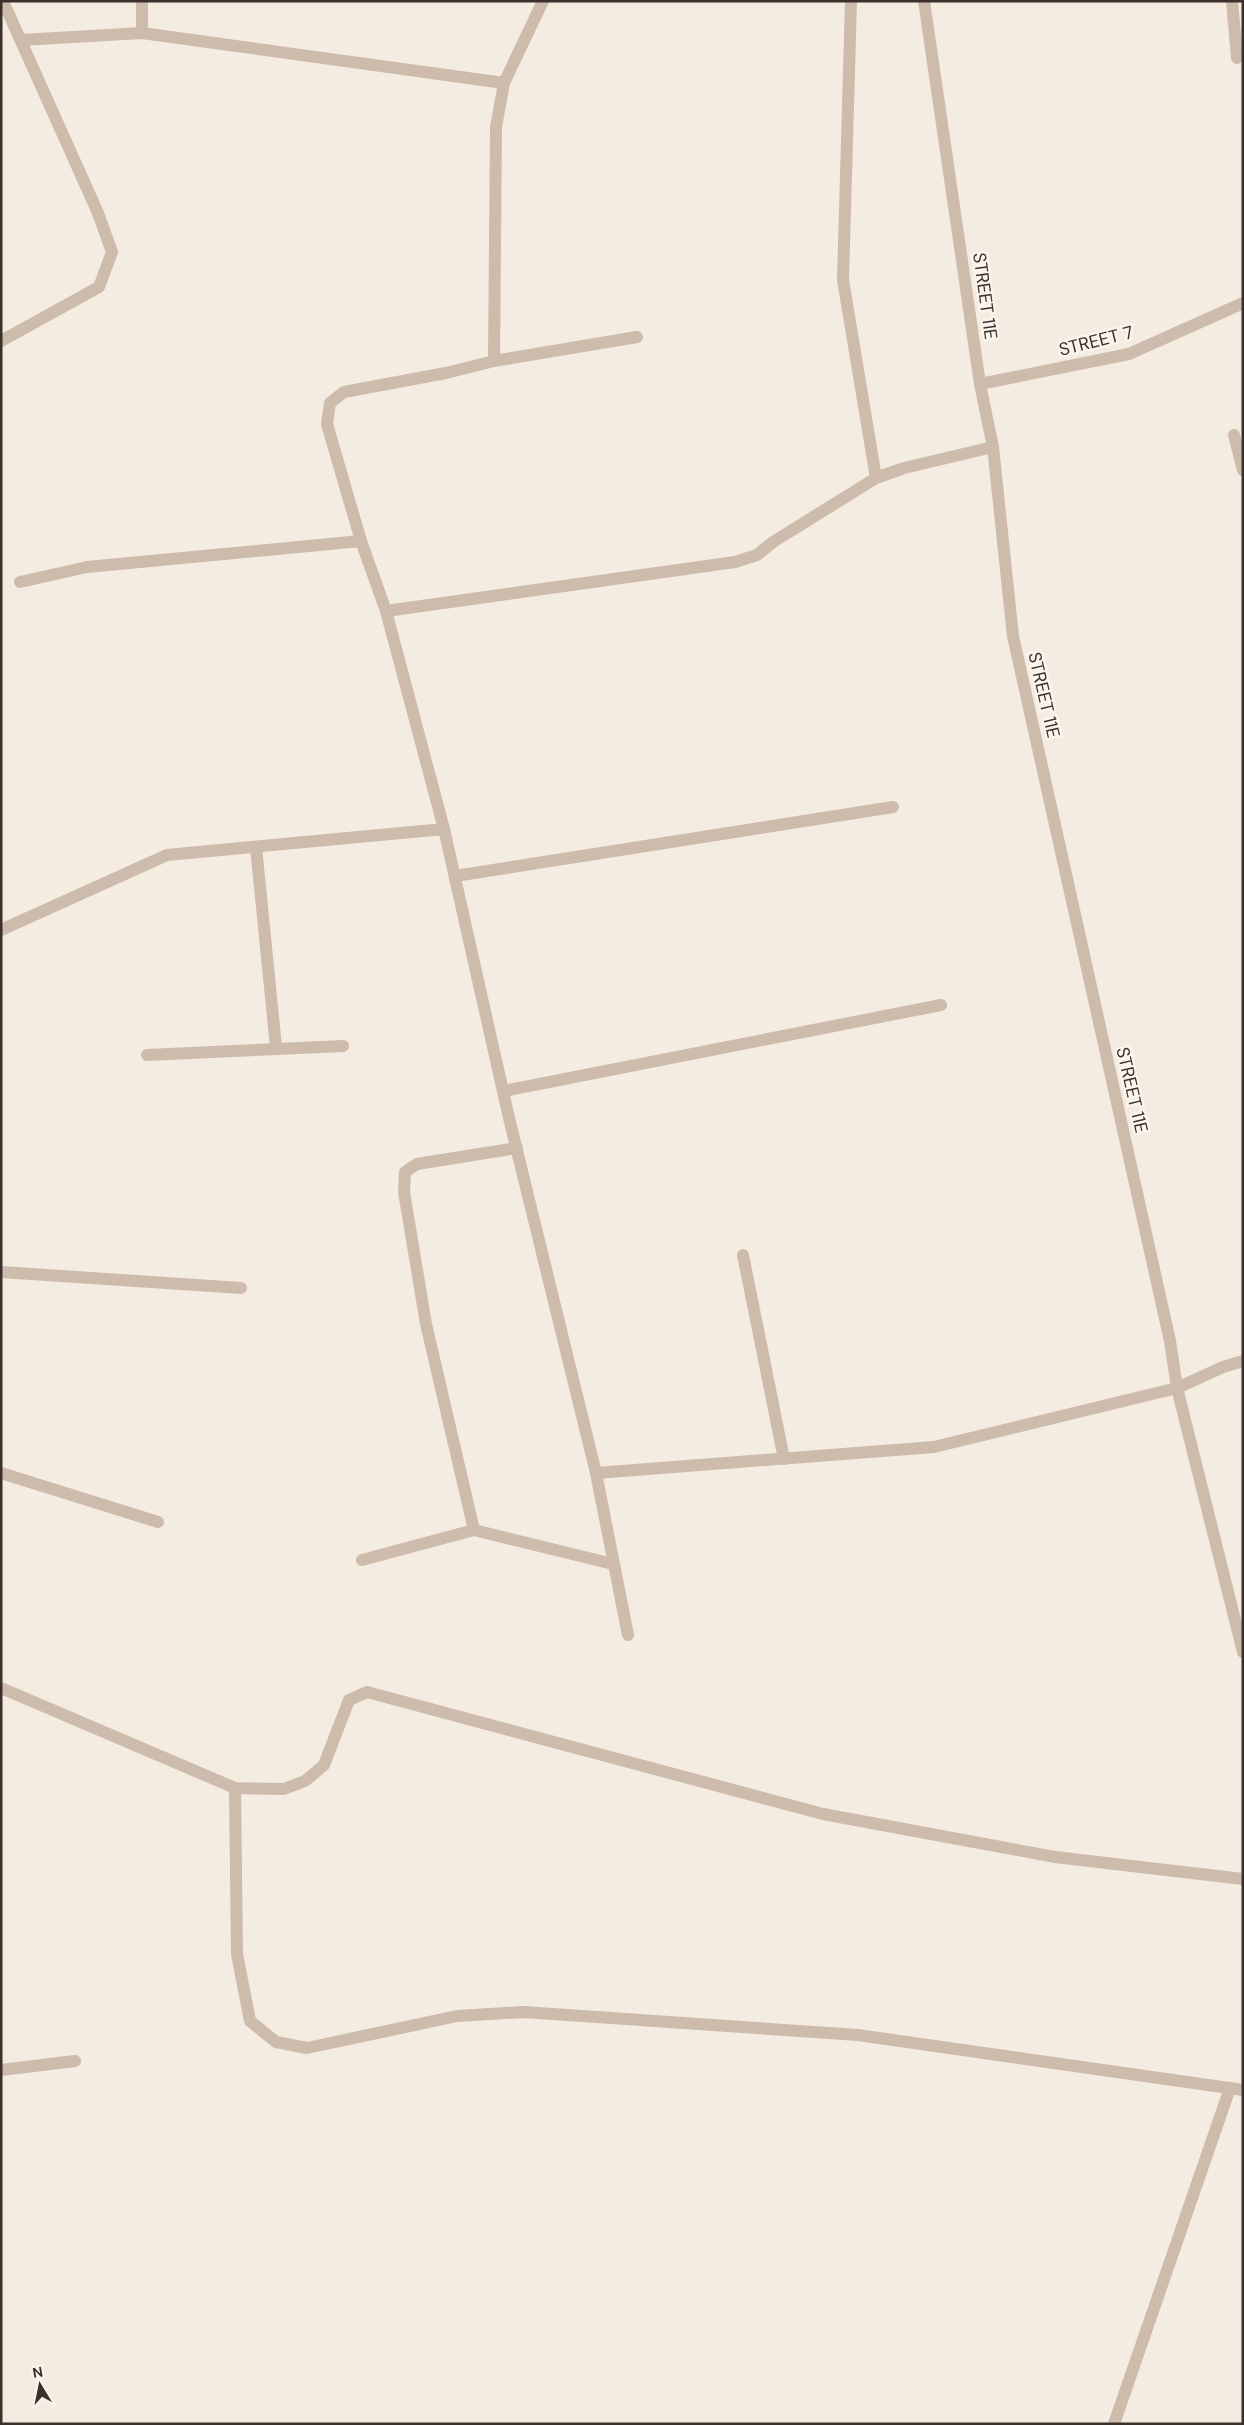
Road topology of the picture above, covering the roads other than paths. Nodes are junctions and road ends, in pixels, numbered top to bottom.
1 (3, 1) edge
2 (142, 1) edge
3 (543, 1) edge
4 (851, 1) edge
5 (924, 1) edge
6 (1232, 1) edge
7 (142, 33) junction
8 (20, 40) junction
9 (1237, 58) dead end
10 (504, 83) junction
11 (1243, 303) edge
12 (637, 337) dead end
13 (1, 341) edge
14 (494, 361) junction
15 (980, 384) junction
16 (1234, 435) dead end
17 (993, 447) junction
18 (1243, 470) edge
19 (876, 478) junction
20 (361, 541) junction
21 (20, 582) dead end
22 (386, 611) junction
23 (893, 807) dead end
24 (444, 829) junction
25 (256, 847) junction
26 (455, 876) junction
27 (1, 930) edge
28 (941, 1005) dead end
29 (342, 1046) dead end
30 (276, 1047) junction
31 (147, 1055) dead end
32 (503, 1091) junction
33 (517, 1148) junction
34 (743, 1256) dead end
35 (1, 1272) edge
36 (241, 1288) dead end
37 (1243, 1361) edge
38 (1177, 1388) junction
39 (784, 1459) junction
40 (596, 1473) junction
41 (1, 1474) edge
42 (158, 1522) dead end
43 (474, 1530) junction
44 (362, 1560) dead end
45 (614, 1564) junction
46 (628, 1635) dead end
47 (1243, 1652) edge
48 (1, 1688) edge
49 (235, 1788) junction
50 (1243, 1879) edge
51 (75, 2061) dead end
52 (1, 2070) edge
53 (1236, 2089) edge
54 (1114, 2424) edge

1 - 8 street
2 - 7 street
3 - 10 street
4 - 19 street
5 - 15 street, STREET 11E
6 - 9 street
7 - 8 street
7 - 10 street
8 - 13 street
10 - 14 street
11 - 15 street, STREET 7
12 - 14 street
14 - 20 street
15 - 17 street, STREET 11E
16 - 18 street
17 - 19 street
17 - 38 street, STREET 11E
19 - 22 street
20 - 21 street
20 - 22 street
22 - 24 street
23 - 26 street
24 - 25 street
24 - 26 street
25 - 27 street
25 - 30 street
26 - 32 street
28 - 32 street
29 - 30 street
30 - 31 street
32 - 33 street
33 - 40 street
33 - 43 street
34 - 39 street
35 - 36 street
37 - 38 street
38 - 39 street
38 - 47 street, STREET 11E
39 - 40 street
40 - 45 street
41 - 42 street
43 - 44 street
43 - 45 street
45 - 46 street
48 - 49 street
49 - 50 street
49 - 53 street
51 - 52 street
53 - 54 street

